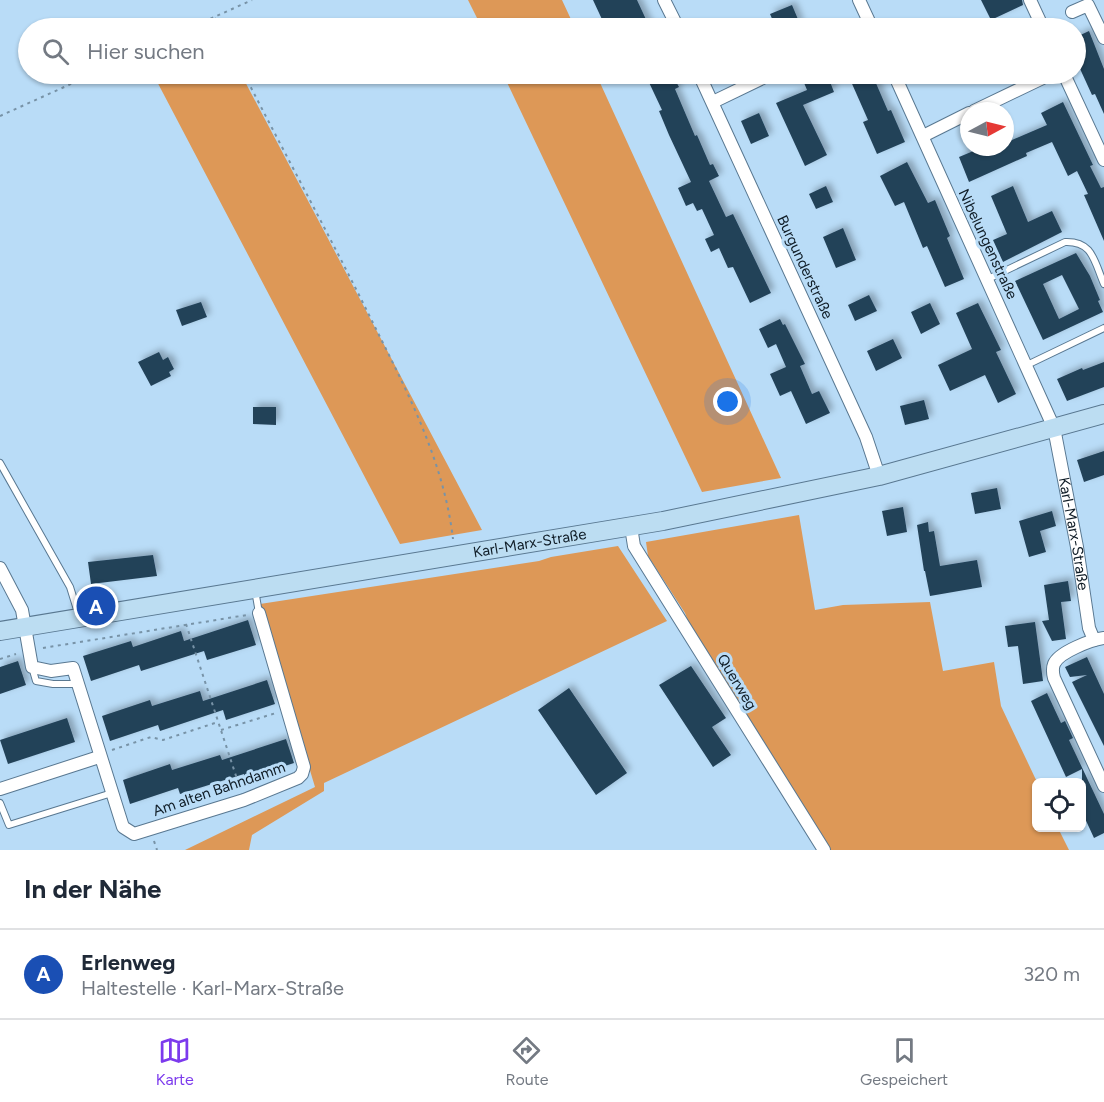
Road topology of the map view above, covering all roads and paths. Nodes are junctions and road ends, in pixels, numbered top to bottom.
1 (252, 0) edge
2 (664, 0) edge
3 (860, 0) edge
4 (1030, 0) edge
5 (1072, 12) dead end
6 (215, 17) edge
7 (673, 18) edge
8 (866, 18) edge
9 (1038, 18) edge
10 (1104, 39) edge
11 (71, 84) edge
12 (249, 84) edge
13 (704, 84) edge
14 (750, 84) edge
15 (899, 84) edge
16 (1030, 84) edge
17 (1069, 84) edge
18 (713, 102) junction
19 (993, 102) edge
20 (0, 116) edge
21 (960, 118) edge
22 (923, 136) junction
23 (1104, 160) edge
24 (988, 279) junction
25 (1104, 284) edge
26 (1104, 328) edge
27 (1027, 365) junction
28 (1104, 414) edge
29 (1054, 428) junction
30 (0, 463) edge
31 (879, 476) junction
32 (631, 527) junction
33 (453, 542) dead end
34 (0, 568) edge
35 (255, 588) junction
36 (259, 613) junction
37 (79, 617) junction
38 (186, 624) junction
39 (26, 627) junction
40 (0, 631) edge
41 (1099, 639) edge
42 (38, 649) dead end
43 (16, 654) dead end
44 (0, 659) edge
45 (288, 709) junction
46 (218, 722) junction
47 (221, 730) junction
48 (99, 755) junction
49 (1104, 786) edge
50 (0, 789) edge
51 (112, 793) junction
52 (244, 800) junction
53 (0, 803) edge
54 (824, 850) edge

1 - 6 path
2 - 7 street
3 - 8 street
4 - 9 street
5 - 10 street
11 - 20 path
12 - 33 path
13 - 18 street, Burgunderstraße
14 - 18 street
15 - 22 street, Nibelungenstraße
16 - 19 street
17 - 23 street
18 - 31 street, Burgunderstraße
21 - 22 street
22 - 24 street, Nibelungenstraße
24 - 25 lane
24 - 27 street, Nibelungenstraße
26 - 27 lane
27 - 29 street, Nibelungenstraße
28 - 29 main road, Karl-Marx-Straße
29 - 31 main road, Karl-Marx-Straße
29 - 41 street, Karl-Marx-Straße
30 - 37 lane
31 - 32 main road, Karl-Marx-Straße
32 - 35 main road, Karl-Marx-Straße
32 - 54 street, Querweg
34 - 39 street, Am alten Bahndamm
35 - 36 lane
35 - 37 main road, Karl-Marx-Straße
36 - 38 path
36 - 45 street, Am alten Bahndamm
37 - 39 main road, Karl-Marx-Straße
38 - 42 path
38 - 46 path
39 - 40 main road, Karl-Marx-Straße
39 - 48 street, Am alten Bahndamm
41 - 49 street
43 - 44 path
45 - 47 path
45 - 52 street, Am alten Bahndamm
46 - 47 path
46 - 48 path
47 - 52 path
48 - 50 street
48 - 51 street, Am alten Bahndamm
51 - 52 street, Am alten Bahndamm
51 - 53 lane

